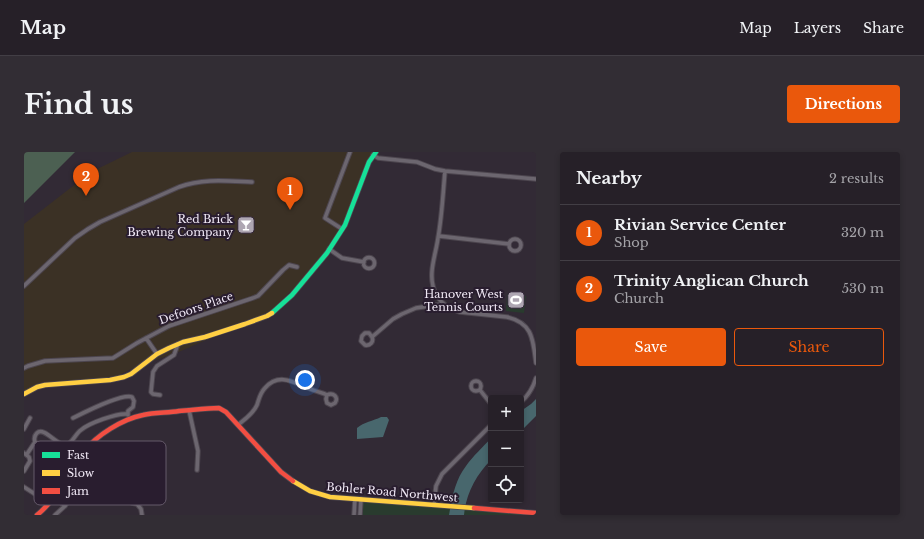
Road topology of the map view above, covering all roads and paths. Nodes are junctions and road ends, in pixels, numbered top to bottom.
1 (350, 152) edge
2 (375, 154) edge
3 (445, 171) junction
4 (536, 179) edge
5 (252, 182) dead end
6 (342, 229) junction
7 (438, 236) junction
8 (509, 244) dead end
9 (329, 249) junction
10 (364, 262) dead end
11 (297, 267) dead end
12 (24, 286) edge
13 (443, 304) junction
14 (372, 337) dead end
15 (146, 338) junction
16 (178, 344) junction
17 (157, 354) junction
18 (150, 359) junction
19 (536, 363) edge
20 (157, 366) junction
21 (24, 368) edge
22 (536, 378) edge
23 (480, 390) dead end
24 (24, 394) edge
25 (160, 395) dead end
26 (327, 395) dead end
27 (524, 399) edge
28 (488, 400) edge
29 (189, 410) junction
30 (127, 414) junction
31 (30, 418) dead end
32 (73, 418) dead end
33 (129, 419) junction
34 (238, 425) junction
35 (488, 428) edge
36 (24, 430) edge
37 (35, 441) edge
38 (56, 441) edge
39 (72, 441) edge
40 (94, 441) edge
41 (34, 443) edge
42 (25, 453) edge
43 (24, 470) edge
44 (197, 470) dead end
45 (24, 487) edge
46 (34, 493) edge
47 (355, 499) junction
48 (361, 499) junction
49 (48, 505) edge
50 (138, 505) edge
51 (434, 505) junction
52 (65, 506) edge
53 (536, 513) edge
54 (37, 515) edge
55 (55, 515) edge
56 (142, 515) edge
57 (354, 515) edge
58 (360, 515) edge

1 - 6 street
2 - 3 street
2 - 6 street
3 - 4 street
3 - 7 street
5 - 12 street
6 - 9 street
7 - 8 street
7 - 13 street
9 - 10 street
9 - 16 street
11 - 15 street, Defoors Place
13 - 14 street
13 - 19 street
15 - 17 street
15 - 21 street, Defoors Place
16 - 17 street
16 - 20 street
17 - 18 street
18 - 20 street
18 - 24 street
20 - 25 street
22 - 27 street
23 - 28 street
26 - 34 street
29 - 33 street, Bohler Road Northwest
29 - 34 street, Bohler Road Northwest
29 - 44 street
30 - 32 street
30 - 33 street
30 - 39 street
31 - 36 street
33 - 40 street, Bohler Road Northwest
34 - 47 street, Bohler Road Northwest
35 - 51 street
37 - 38 street
41 - 42 street
42 - 43 street
45 - 46 street
47 - 48 street, Bohler Road Northwest
47 - 57 street
48 - 51 street, Bohler Road Northwest
48 - 58 street
49 - 54 street, Bohler Road Northwest
50 - 56 street
51 - 53 street, Bohler Road Northwest
52 - 55 street

